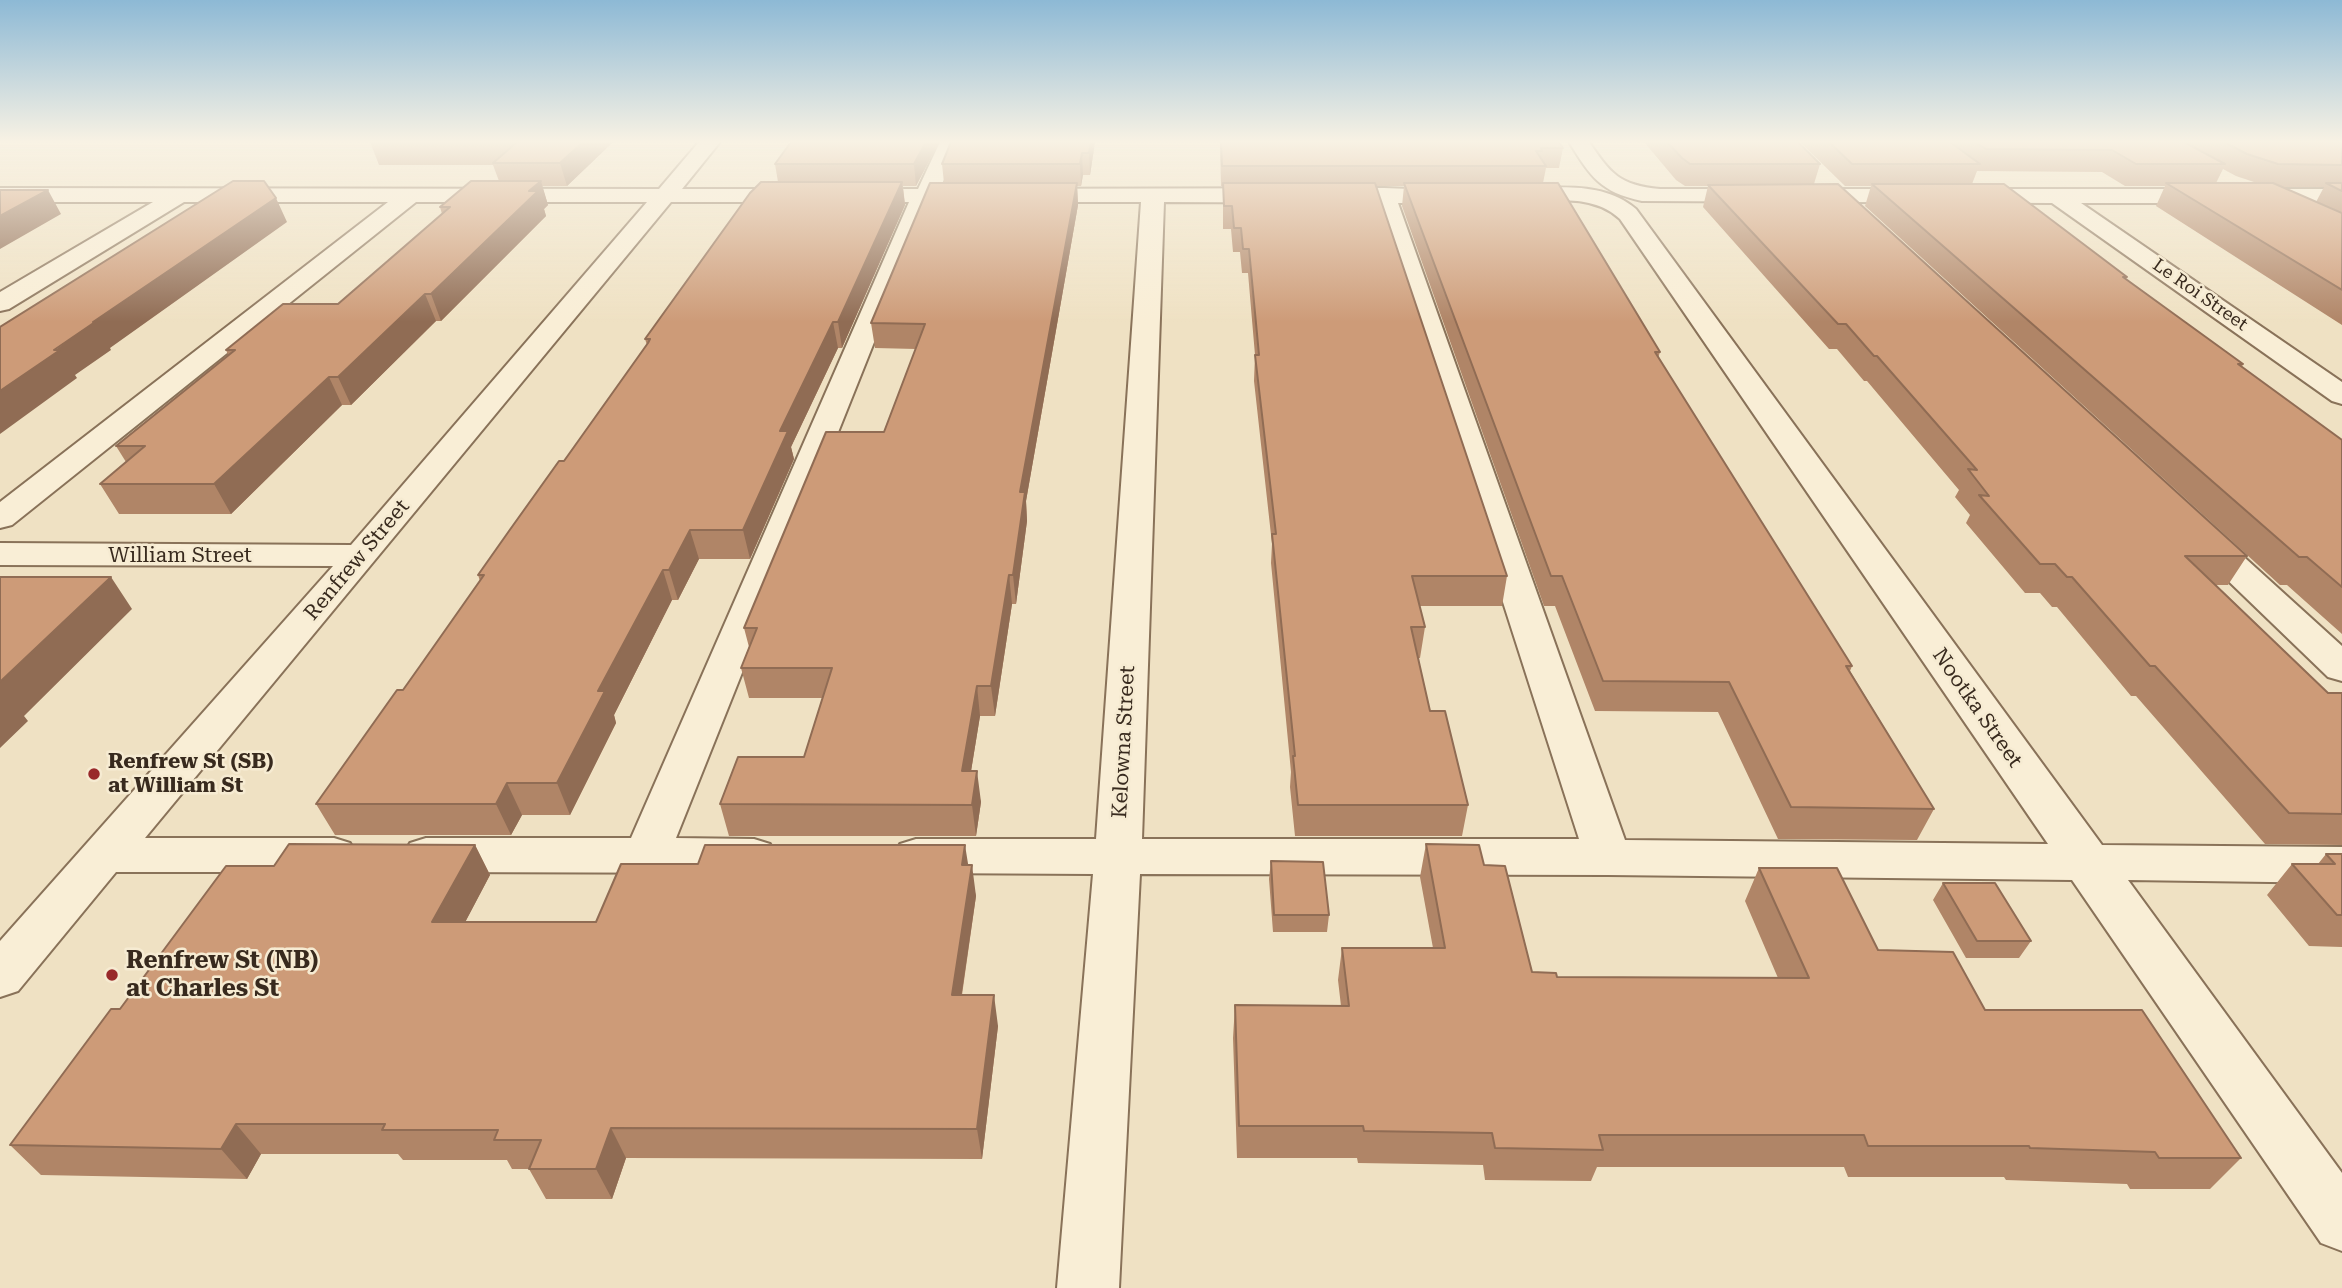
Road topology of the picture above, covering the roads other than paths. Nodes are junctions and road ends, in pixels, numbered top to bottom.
1 (168, 202) edge
2 (402, 202) edge
3 (658, 202) edge
4 (920, 202) edge
5 (1153, 202) edge
6 (1386, 202) edge
7 (1617, 202) edge
8 (1845, 202) edge
9 (2066, 202) edge
10 (2283, 202) edge
11 (2312, 216) edge
12 (1868, 224) edge
13 (0, 303) edge
14 (2342, 395) edge
15 (2181, 517) edge
16 (0, 518) edge
17 (0, 554) edge
18 (361, 556) junction
19 (2342, 668) edge
20 (106, 855) junction
21 (646, 856) junction
22 (799, 856) edge
23 (869, 856) edge
24 (1118, 858) junction
25 (1608, 858) junction
26 (2087, 864) junction
27 (2342, 865) edge
28 (0, 976) edge
29 (2342, 1222) edge
30 (1088, 1288) edge

1 - 13 street
2 - 16 street
3 - 18 street, Renfrew Street
4 - 21 street
5 - 24 street, Kelowna Street
6 - 25 street
7 - 26 street, Nootka Street
8 - 12 street
9 - 14 street, Le Roi Street
10 - 11 street
15 - 19 street
17 - 18 street, William Street
18 - 20 street, Renfrew Street
20 - 21 street
20 - 28 street, Renfrew Street
21 - 22 street
23 - 24 street
24 - 25 street
24 - 30 street, Kelowna Street
25 - 26 street
26 - 27 street
26 - 29 street, Nootka Street

